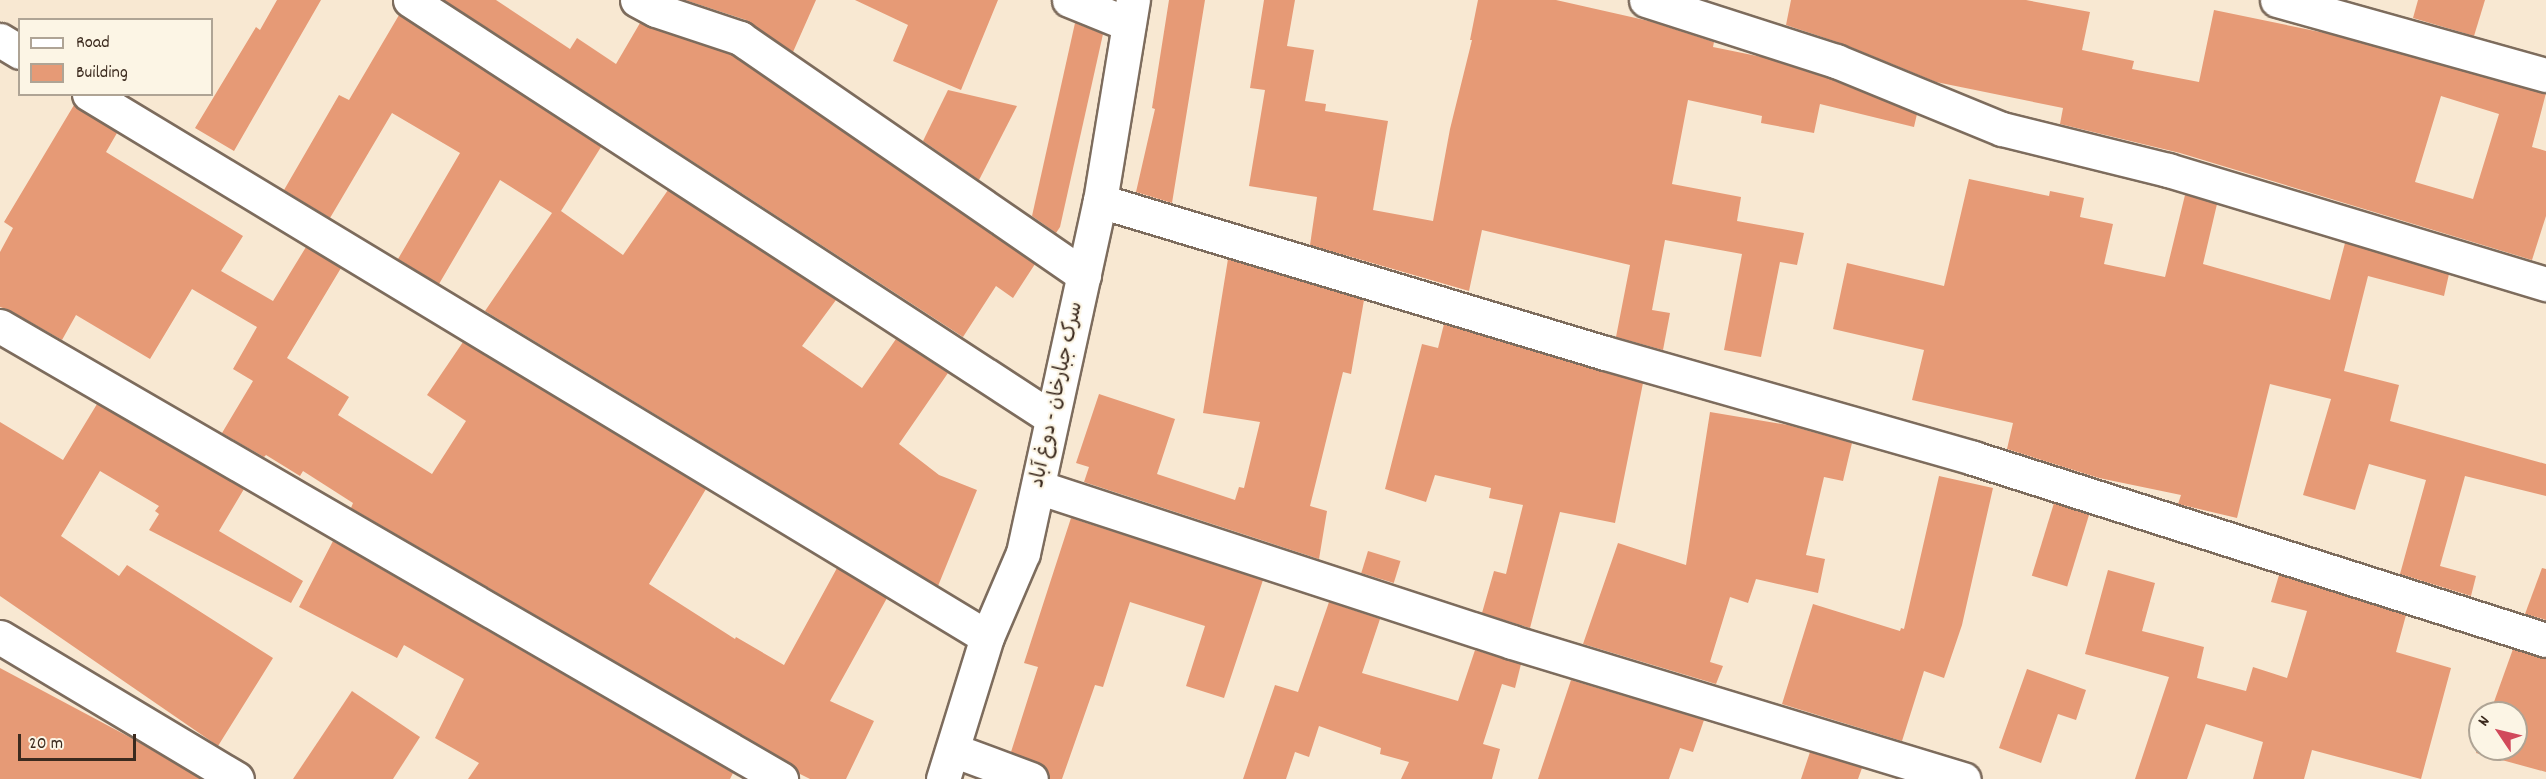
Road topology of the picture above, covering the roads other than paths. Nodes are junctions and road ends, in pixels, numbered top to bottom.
1 (410, 0) edge
2 (637, 0) edge
3 (1069, 0) edge
4 (1646, 0) edge
5 (2277, 0) edge
6 (1131, 12) edge
7 (0, 40) edge
8 (18, 51) edge
9 (2546, 75) edge
10 (92, 96) edge
11 (1101, 201) junction
12 (1084, 275) junction
13 (2546, 284) edge
14 (0, 326) edge
15 (1052, 418) junction
16 (1038, 487) junction
17 (0, 637) edge
18 (987, 637) junction
19 (2546, 640) edge
20 (948, 765) edge
21 (237, 779) edge
22 (781, 779) edge
23 (1031, 779) edge
24 (1964, 779) edge

1 - 15 street
2 - 12 street
3 - 6 street
4 - 13 street
5 - 9 street
6 - 11 street, سرک جبارخان - دوغ آباد
7 - 8 street
10 - 18 street
11 - 12 street, سرک جبارخان - دوغ آباد
11 - 19 street
12 - 15 street, سرک جبارخان - دوغ آباد
14 - 22 street
15 - 16 street, سرک جبارخان - دوغ آباد
16 - 18 street, سرک جبارخان - دوغ آباد
16 - 24 street
17 - 21 street
18 - 20 street, سرک جبارخان - دوغ آباد
20 - 23 street

